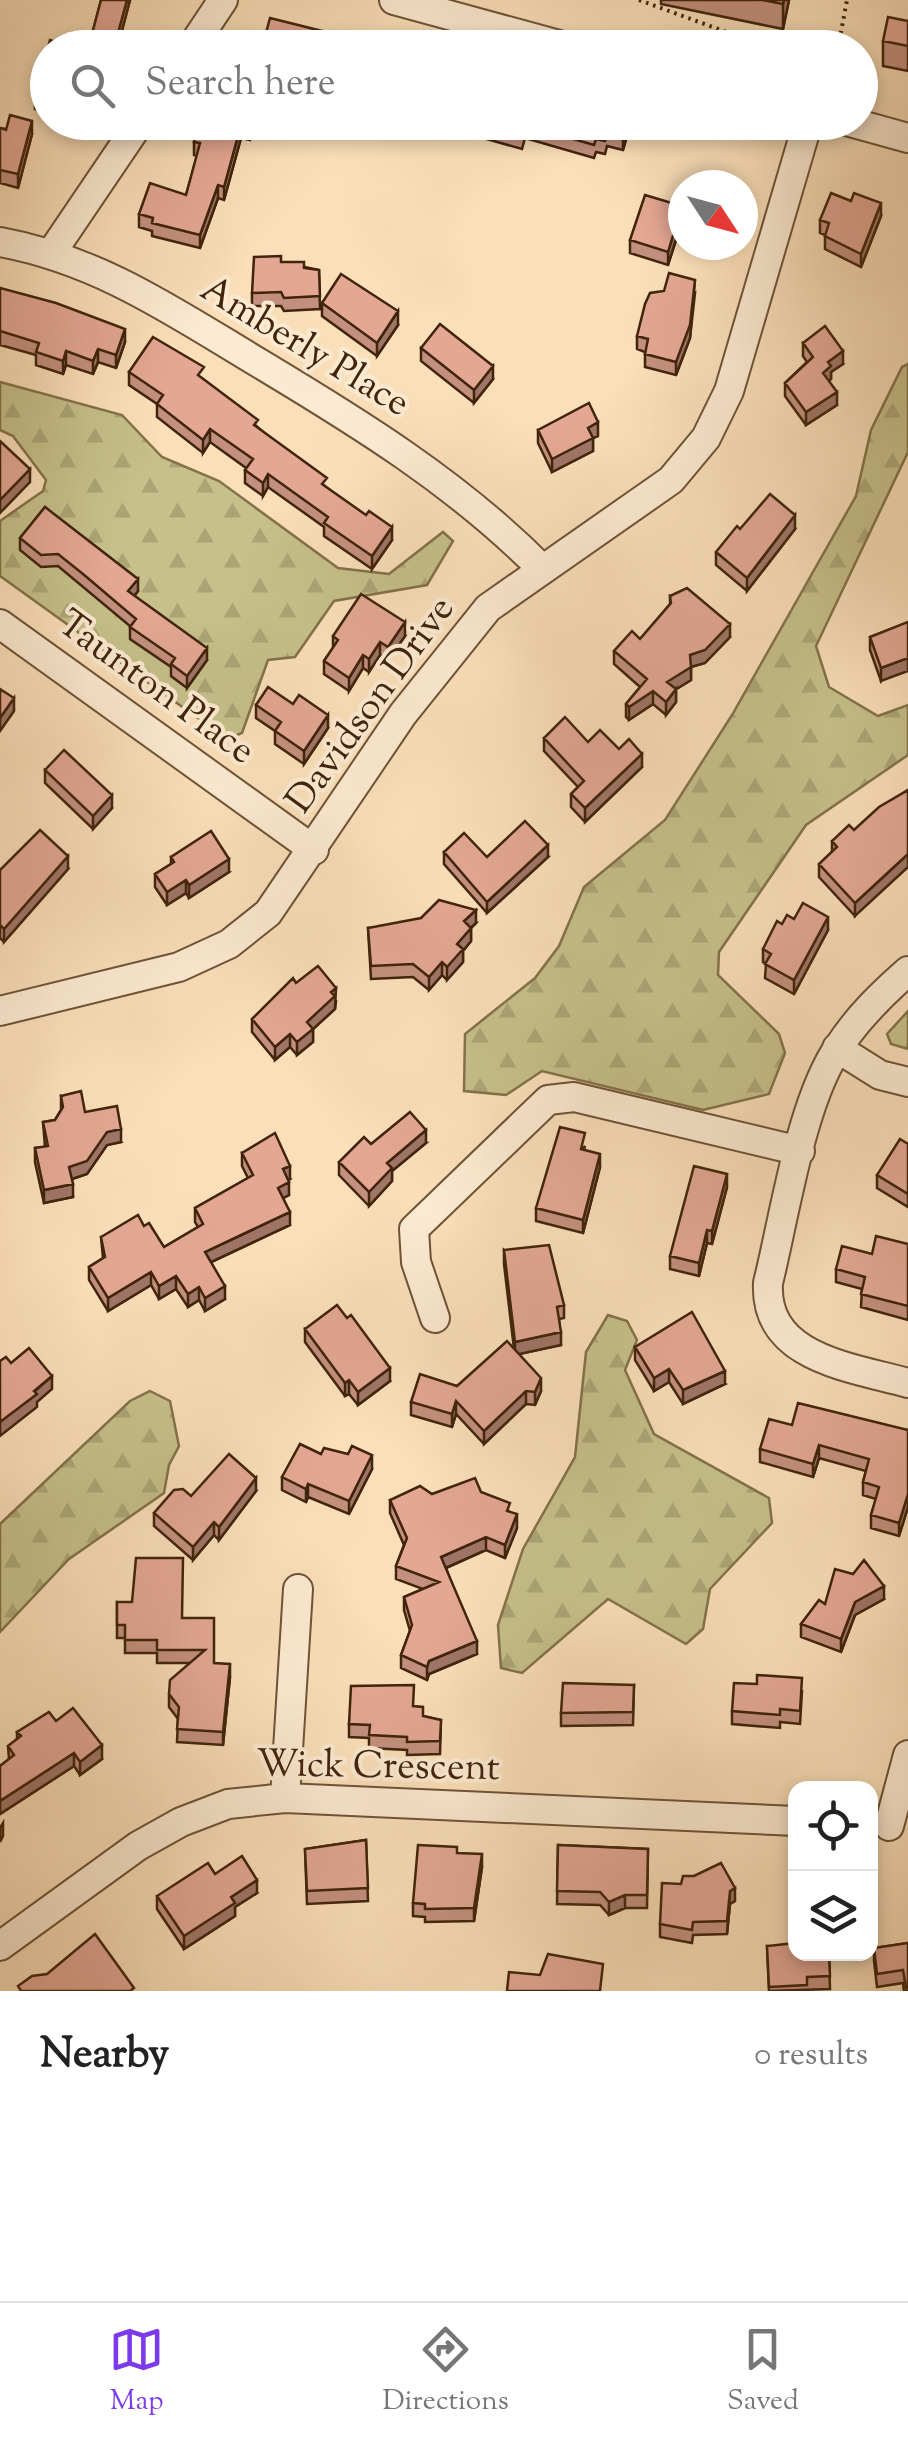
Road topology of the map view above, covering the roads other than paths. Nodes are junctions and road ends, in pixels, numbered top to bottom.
1 (223, 0) edge
2 (394, 0) edge
3 (203, 30) edge
4 (504, 30) edge
5 (878, 130) edge
6 (908, 138) edge
7 (128, 140) edge
8 (803, 140) edge
9 (0, 242) edge
10 (52, 252) junction
11 (541, 568) junction
12 (0, 624) edge
13 (314, 850) junction
14 (908, 970) edge
15 (0, 1011) edge
16 (837, 1048) junction
17 (908, 1082) edge
18 (800, 1152) junction
19 (435, 1318) dead end
20 (908, 1384) edge
21 (298, 1589) dead end
22 (908, 1755) edge
23 (285, 1798) junction
24 (788, 1822) edge
25 (889, 1826) edge
26 (0, 1946) edge

1 - 3 street
2 - 4 street
5 - 6 street
7 - 10 street
8 - 11 street, Davidson Drive
9 - 10 street, Amberly Place
10 - 11 street, Amberly Place
11 - 13 street, Davidson Drive
12 - 13 street, Taunton Place
13 - 15 street, Davidson Drive
14 - 16 street
16 - 17 street
16 - 18 street
18 - 19 street
18 - 20 street
21 - 23 street
22 - 25 street
23 - 24 street, Wick Crescent
23 - 26 street, Wick Crescent

